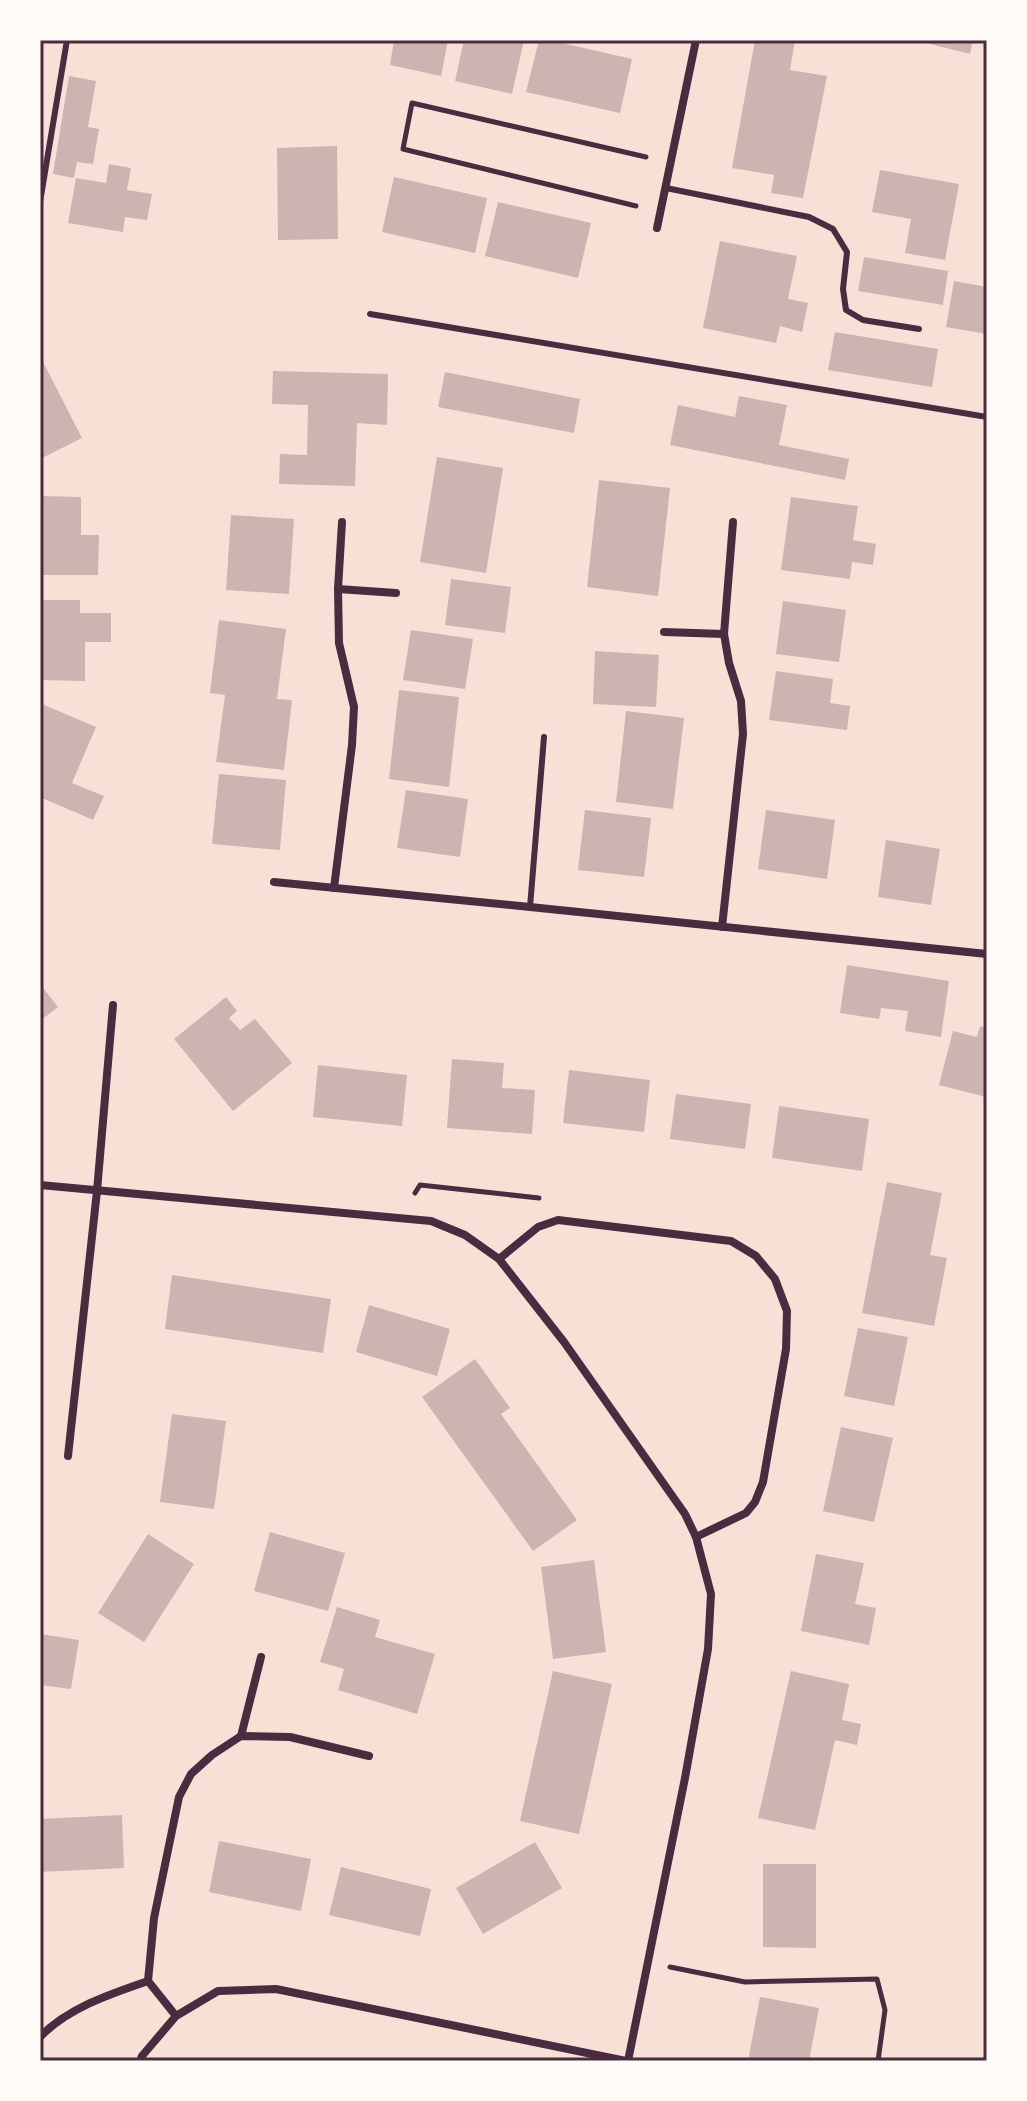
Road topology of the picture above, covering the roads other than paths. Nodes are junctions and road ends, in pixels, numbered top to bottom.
1 (67, 40) edge
2 (696, 40) edge
3 (666, 188) junction
4 (40, 202) edge
5 (657, 228) dead end
6 (370, 314) dead end
7 (919, 329) dead end
8 (987, 417) edge
9 (342, 522) dead end
10 (733, 522) dead end
11 (338, 589) junction
12 (396, 593) dead end
13 (664, 632) dead end
14 (724, 634) junction
15 (544, 737) dead end
16 (274, 882) dead end
17 (334, 888) junction
18 (530, 907) junction
19 (722, 927) junction
20 (987, 954) edge
21 (113, 1005) dead end
22 (40, 1185) edge
23 (97, 1191) junction
24 (499, 1259) junction
25 (68, 1456) dead end
26 (696, 1537) junction
27 (261, 1657) dead end
28 (241, 1736) junction
29 (369, 1756) dead end
30 (148, 1981) junction
31 (176, 2016) junction
32 (40, 2037) edge
33 (140, 2061) edge
34 (627, 2061) edge

1 - 4 lane
2 - 3 street
3 - 5 street
3 - 7 lane
6 - 8 lane
9 - 11 street
10 - 14 street
11 - 12 street
11 - 17 street
13 - 14 street
14 - 19 street
15 - 18 lane
16 - 17 street
17 - 18 street
18 - 19 street
19 - 20 street
21 - 23 street
22 - 23 street
23 - 24 street
23 - 25 street
24 - 26 street
24 - 26 street
26 - 34 street
27 - 28 street
28 - 29 street
28 - 30 street
30 - 31 street
30 - 32 street
31 - 33 street
31 - 34 street

